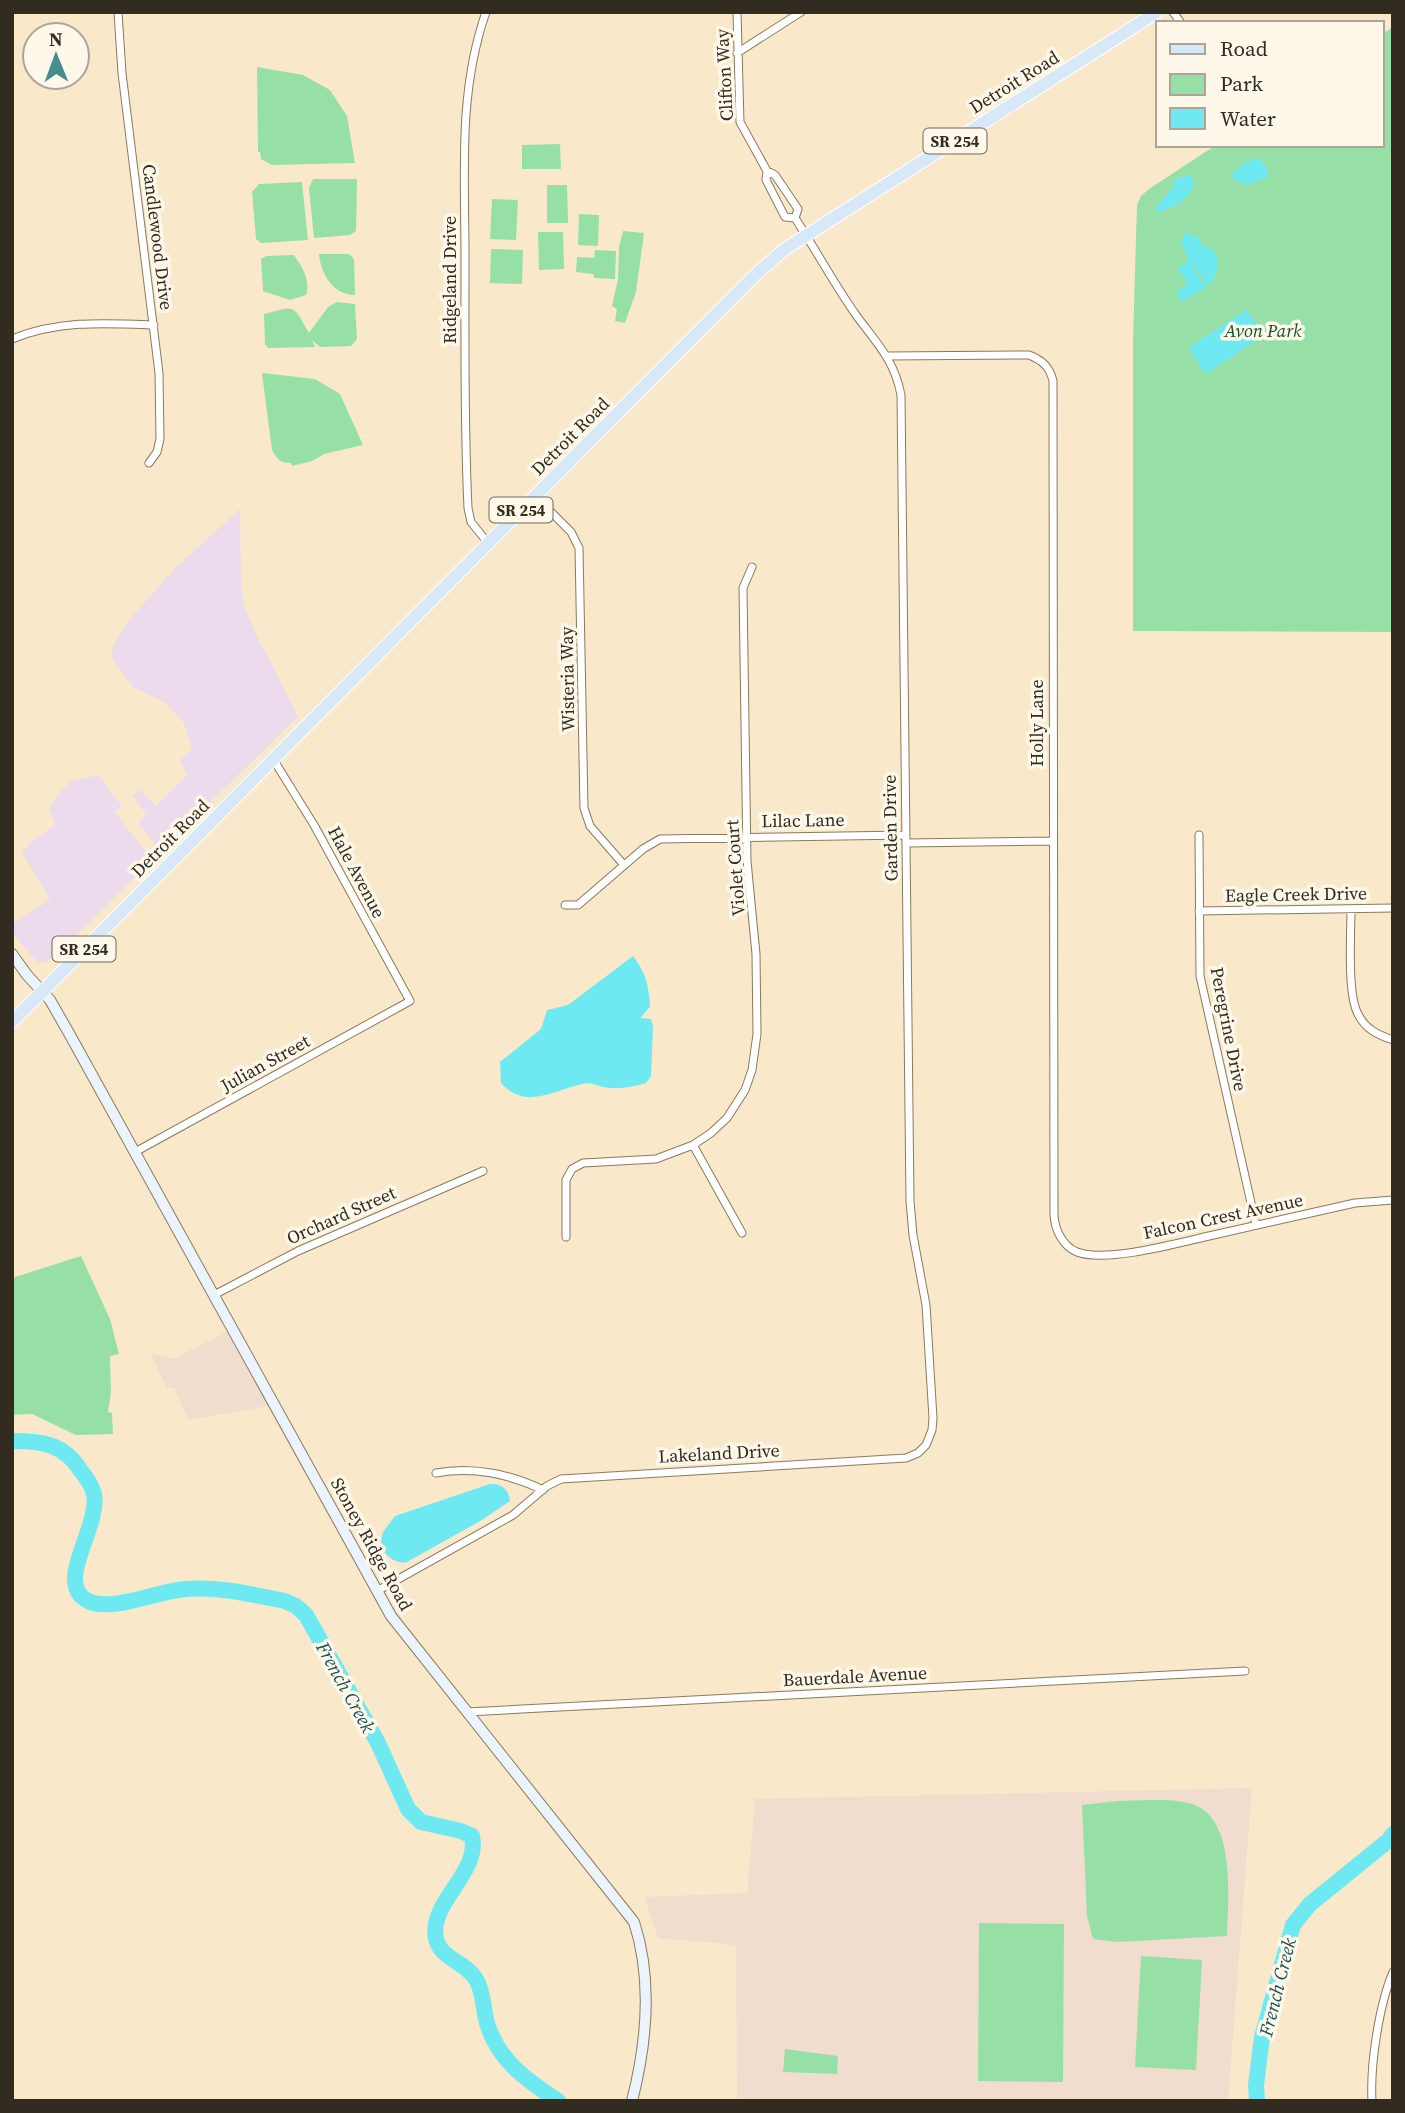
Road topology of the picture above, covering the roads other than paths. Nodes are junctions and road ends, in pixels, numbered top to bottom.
1 (118, 12) edge
2 (486, 12) edge
3 (737, 12) edge
4 (801, 12) edge
5 (1157, 12) edge
6 (737, 53) junction
7 (767, 171) junction
8 (795, 218) junction
9 (806, 235) junction
10 (154, 325) junction
11 (12, 340) edge
12 (888, 356) junction
13 (149, 463) dead end
14 (535, 496) junction
15 (488, 543) junction
16 (752, 567) dead end
17 (273, 759) junction
18 (1199, 835) dead end
19 (747, 837) junction
20 (906, 839) junction
21 (1052, 841) junction
22 (624, 865) junction
23 (565, 905) dead end
24 (1393, 908) edge
25 (1351, 909) junction
26 (1199, 911) junction
27 (12, 954) edge
28 (42, 991) junction
29 (410, 1002) joint
30 (12, 1022) edge
31 (1393, 1040) edge
32 (693, 1145) junction
33 (135, 1152) junction
34 (483, 1171) dead end
35 (1393, 1200) edge
36 (1256, 1226) junction
37 (742, 1233) dead end
38 (566, 1237) dead end
39 (1063, 1241) joint
40 (214, 1295) junction
41 (899, 1459) joint
42 (436, 1473) dead end
43 (543, 1490) junction
44 (377, 1591) junction
45 (1245, 1671) dead end
46 (466, 1712) junction
47 (1393, 1972) edge
48 (632, 2101) edge
49 (1372, 2101) edge

1 - 10 street, Candlewood Drive
2 - 15 street, Ridgeland Drive
3 - 6 street, Clifton Way
4 - 6 street
5 - 9 main road, Detroit Road / SR 254
6 - 7 street, Clifton Way
7 - 8 street, Clifton Way
7 - 8 street, Clifton Way
8 - 9 street, Clifton Way
9 - 12 street, Garden Drive
9 - 14 main road, Detroit Road / SR 254
10 - 11 street
10 - 13 street, Candlewood Drive
12 - 20 street, Garden Drive
12 - 21 street, Holly Lane
14 - 15 main road, Detroit Road / SR 254
14 - 22 street, Wisteria Way
15 - 17 main road, Detroit Road / SR 254
16 - 19 street, Violet Court
17 - 28 main road, Detroit Road / SR 254
17 - 29 street, Hale Avenue
18 - 26 street, Peregrine Drive
19 - 20 street, Lilac Lane
19 - 22 street, Lilac Lane
19 - 32 street, Violet Court
20 - 21 street, Lilac Lane
20 - 41 street, Garden Drive
21 - 39 street, Holly Lane
22 - 23 street, Lilac Lane
24 - 25 street, Eagle Creek Drive
25 - 26 street, Eagle Creek Drive
25 - 31 street
26 - 36 street, Peregrine Drive
27 - 28 street, Stoney Ridge Road
28 - 30 main road, Detroit Road / SR 254
28 - 33 street, Stoney Ridge Road
29 - 33 street, Julian Street
32 - 37 street
32 - 38 street, Violet Court
33 - 40 street, Stoney Ridge Road
34 - 40 street, Orchard Street
35 - 36 street, Falcon Crest Avenue
36 - 39 street, Falcon Crest Avenue
40 - 44 street, Stoney Ridge Road
41 - 43 street, Lakeland Drive
42 - 43 street
43 - 44 street, Lakeland Drive
44 - 46 street, Stoney Ridge Road
45 - 46 street, Bauerdale Avenue
46 - 48 street, Stoney Ridge Road
47 - 49 street

